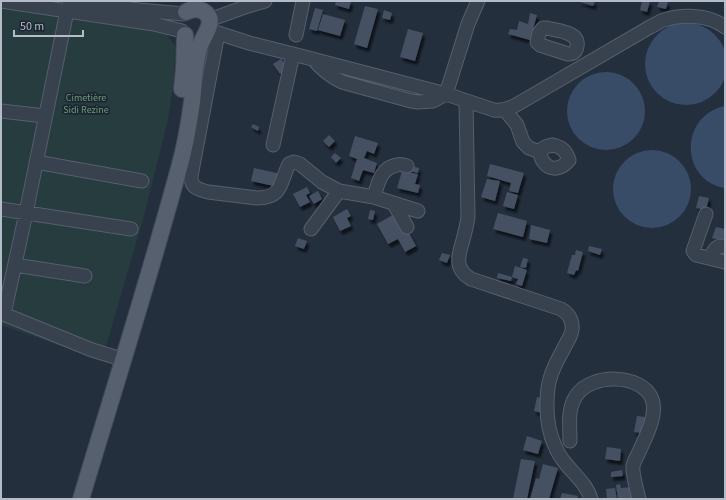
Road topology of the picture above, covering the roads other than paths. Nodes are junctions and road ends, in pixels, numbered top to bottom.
1 (1, 1) edge
2 (265, 1) edge
3 (303, 1) edge
4 (478, 1) edge
5 (68, 6) edge
6 (232, 6) edge
7 (186, 9) edge
8 (207, 21) edge
9 (725, 27) edge
10 (183, 33) junction
11 (296, 35) dead end
12 (574, 53) dead end
13 (293, 54) junction
14 (582, 67) junction
15 (446, 94) junction
16 (466, 101) junction
17 (506, 110) junction
18 (1, 111) edge
19 (45, 116) junction
20 (273, 145) dead end
21 (540, 152) dead end
22 (36, 162) junction
23 (407, 166) dead end
24 (142, 181) dead end
25 (339, 191) junction
26 (374, 198) junction
27 (394, 204) junction
28 (1, 209) edge
29 (418, 211) dead end
30 (26, 213) junction
31 (706, 214) dead end
32 (407, 227) dead end
33 (132, 228) dead end
34 (311, 229) dead end
35 (725, 247) edge
36 (711, 258) junction
37 (725, 262) edge
38 (15, 265) junction
39 (85, 276) dead end
40 (3, 314) edge
41 (115, 357) junction
42 (570, 441) dead end
43 (72, 499) edge
44 (81, 499) edge
45 (591, 499) edge
46 (639, 499) edge

1 - 5 street
2 - 6 street
3 - 11 street
4 - 15 street
5 - 7 street
5 - 10 street
5 - 19 street
6 - 8 street
7 - 8 main road
7 - 10 main road
8 - 10 main road
8 - 13 street
8 - 25 street
8 - 44 main road
9 - 14 street
10 - 41 main road
12 - 14 street
13 - 15 street
13 - 20 street
14 - 17 street
15 - 16 street
16 - 17 street
16 - 45 street
17 - 21 street
18 - 19 street
19 - 22 street
22 - 24 street
22 - 30 street
23 - 26 street
25 - 26 street
25 - 34 street
26 - 27 street
27 - 29 street
27 - 32 street
28 - 30 street
30 - 33 street
30 - 38 street
31 - 36 street
35 - 36 street
36 - 37 street
38 - 39 street
38 - 40 street
40 - 41 street
41 - 43 main road
42 - 46 street

